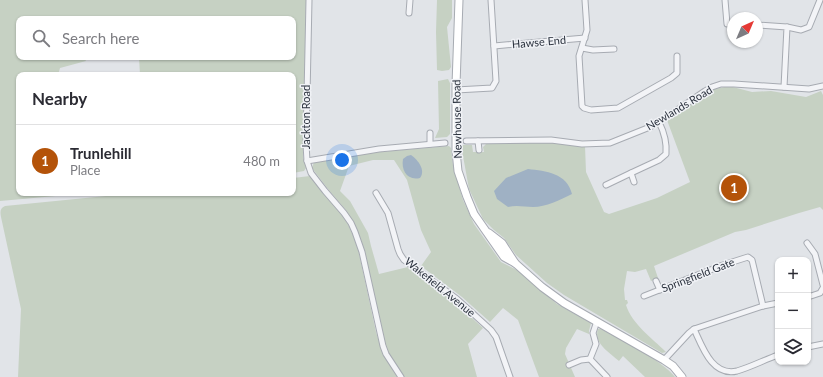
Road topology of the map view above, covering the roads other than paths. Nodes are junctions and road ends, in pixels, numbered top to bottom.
1 (308, 0) edge
2 (410, 0) edge
3 (459, 0) edge
4 (492, 0) edge
5 (585, 0) edge
6 (725, 0) edge
7 (820, 0) edge
8 (409, 13) dead end
9 (727, 24) edge
10 (763, 25) edge
11 (787, 27) junction
12 (585, 38) junction
13 (494, 46) junction
14 (582, 48) junction
15 (614, 48) dead end
16 (677, 56) dead end
17 (823, 86) edge
18 (784, 87) junction
19 (456, 90) junction
20 (659, 122) junction
21 (430, 133) dead end
22 (466, 141) dead end
23 (478, 141) junction
24 (445, 143) dead end
25 (430, 144) junction
26 (479, 150) dead end
27 (307, 161) junction
28 (631, 173) junction
29 (634, 182) dead end
30 (606, 186) dead end
31 (376, 193) dead end
32 (807, 243) dead end
33 (656, 281) dead end
34 (823, 285) edge
35 (823, 288) edge
36 (660, 290) junction
37 (644, 296) dead end
38 (811, 296) edge
39 (775, 304) edge
40 (763, 306) junction
41 (597, 321) junction
42 (694, 329) junction
43 (823, 344) edge
44 (811, 346) edge
45 (775, 357) edge
46 (590, 359) junction
47 (664, 360) junction
48 (569, 365) dead end
49 (402, 377) edge
50 (510, 377) edge
51 (607, 377) edge
52 (682, 377) edge

1 - 27 street, Jackton Road
2 - 8 street
3 - 19 street, Newhouse Road
4 - 13 street
5 - 12 street
6 - 9 street
7 - 11 street
10 - 11 street
11 - 18 street
12 - 13 street, Hawse End
12 - 14 street
13 - 19 street
14 - 15 street
14 - 16 street
17 - 18 street, Newlands Road
18 - 20 street, Newlands Road
19 - 41 street, Newhouse Road
20 - 23 street, Newlands Road
20 - 28 street
21 - 25 street
22 - 23 street, Newlands Road
23 - 26 street
24 - 25 street
25 - 27 street
27 - 49 street, Jackton Road
28 - 29 street
28 - 30 street
31 - 50 street, Wakefield Avenue
32 - 34 street
33 - 36 street
35 - 38 street
36 - 37 street, Springfield Gate
36 - 40 street, Springfield Gate
39 - 40 street
40 - 42 street
41 - 46 street
41 - 47 street, Newhouse Road
42 - 45 street
42 - 47 street
43 - 44 street
46 - 48 street
46 - 51 street
47 - 52 street, Newhouse Road

